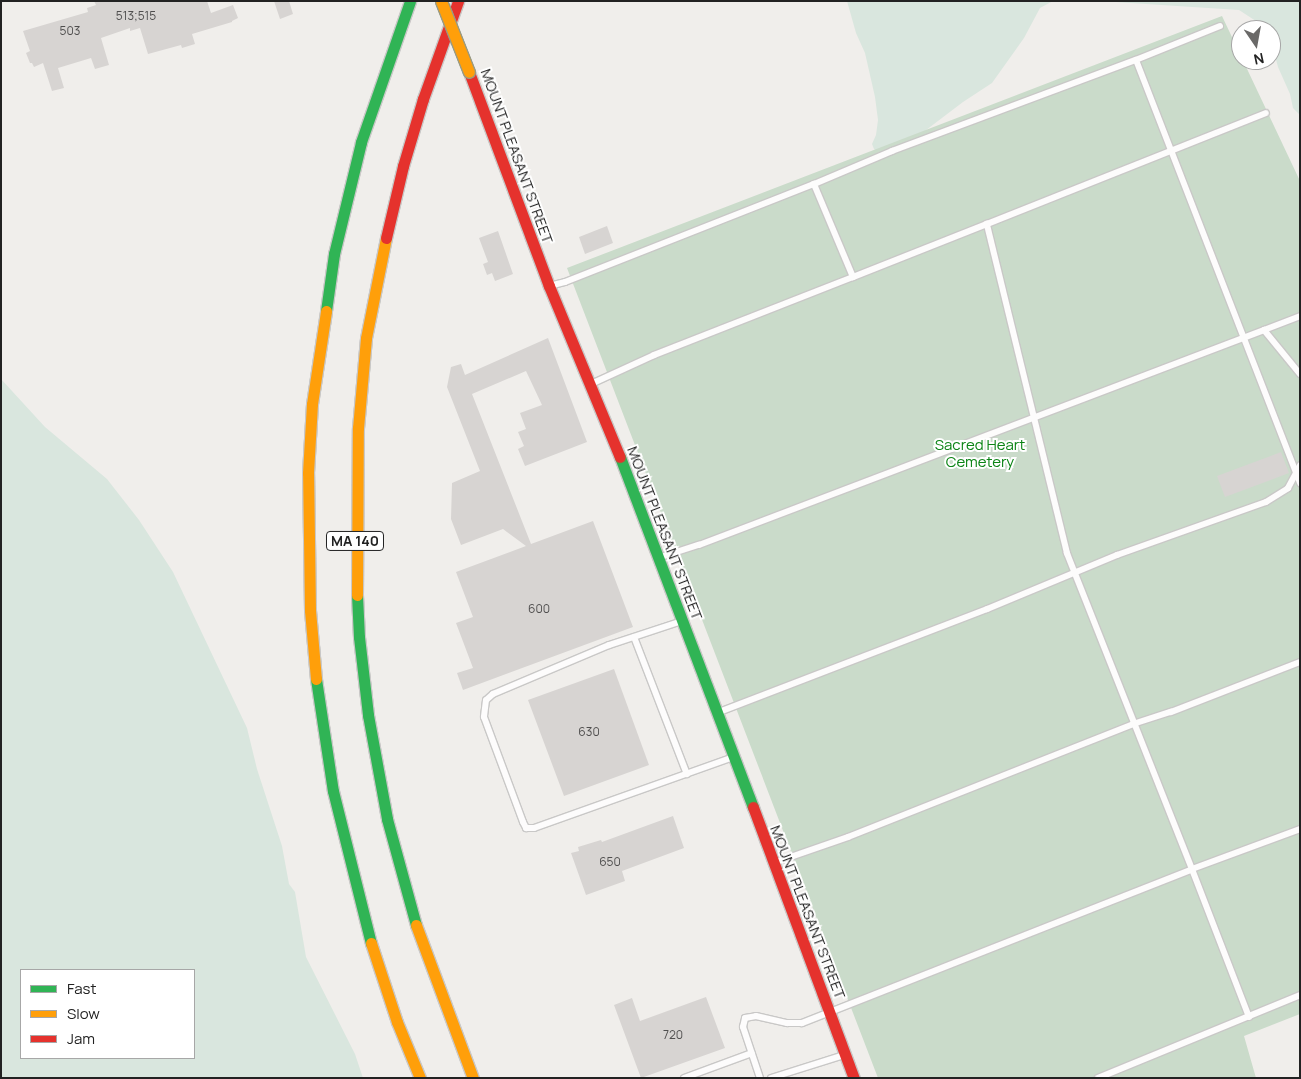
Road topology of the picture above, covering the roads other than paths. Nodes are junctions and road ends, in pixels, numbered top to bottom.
1 (410, 1) edge
2 (441, 1) edge
3 (458, 1) edge
4 (1220, 26) dead end
5 (1136, 60) junction
6 (1266, 113) dead end
7 (1172, 150) junction
8 (814, 184) junction
9 (987, 224) junction
10 (853, 277) junction
11 (549, 286) junction
12 (1300, 316) edge
13 (1264, 330) junction
14 (1243, 338) junction
15 (1300, 374) edge
16 (590, 384) junction
17 (1035, 418) junction
18 (1300, 465) edge
19 (1296, 474) junction
20 (1300, 483) edge
21 (658, 558) junction
22 (1074, 574) junction
23 (683, 621) junction
24 (634, 637) junction
25 (1300, 662) edge
26 (718, 713) junction
27 (1133, 724) junction
28 (734, 756) junction
29 (687, 774) junction
30 (1300, 829) edge
31 (774, 863) junction
32 (1192, 869) junction
33 (1300, 996) edge
34 (829, 1011) junction
35 (1249, 1017) junction
36 (752, 1053) junction
37 (846, 1055) junction
38 (420, 1078) edge
39 (473, 1078) edge
40 (684, 1078) edge
41 (760, 1078) edge
42 (771, 1078) edge
43 (854, 1078) edge
44 (1098, 1078) edge

1 - 38 main road, MA 140
2 - 11 main road, MOUNT PLEASANT STREET, bridge
3 - 39 main road, MA 140
4 - 5 lane
5 - 7 lane
5 - 8 lane
6 - 7 lane
7 - 9 lane
7 - 14 lane
8 - 10 lane
8 - 11 lane
9 - 10 lane
9 - 17 lane
10 - 16 lane
11 - 16 main road, MOUNT PLEASANT STREET
12 - 13 lane
13 - 14 lane
13 - 15 lane
14 - 17 lane
14 - 19 lane
16 - 21 main road, MOUNT PLEASANT STREET
17 - 21 lane
17 - 22 lane
18 - 19 lane
19 - 20 lane
19 - 22 lane
21 - 23 main road, MOUNT PLEASANT STREET
22 - 26 lane
22 - 27 lane
23 - 24 lane
23 - 26 main road, MOUNT PLEASANT STREET
24 - 29 lane
24 - 29 lane
25 - 27 lane
26 - 28 main road, MOUNT PLEASANT STREET
27 - 31 lane
27 - 32 lane
28 - 29 lane
28 - 31 main road, MOUNT PLEASANT STREET
30 - 32 lane
31 - 34 main road, MOUNT PLEASANT STREET
32 - 34 lane
32 - 35 lane
33 - 35 lane
34 - 36 lane
34 - 37 main road, MOUNT PLEASANT STREET
35 - 44 lane
36 - 40 lane
36 - 41 lane
37 - 42 lane
37 - 43 main road, MOUNT PLEASANT STREET

